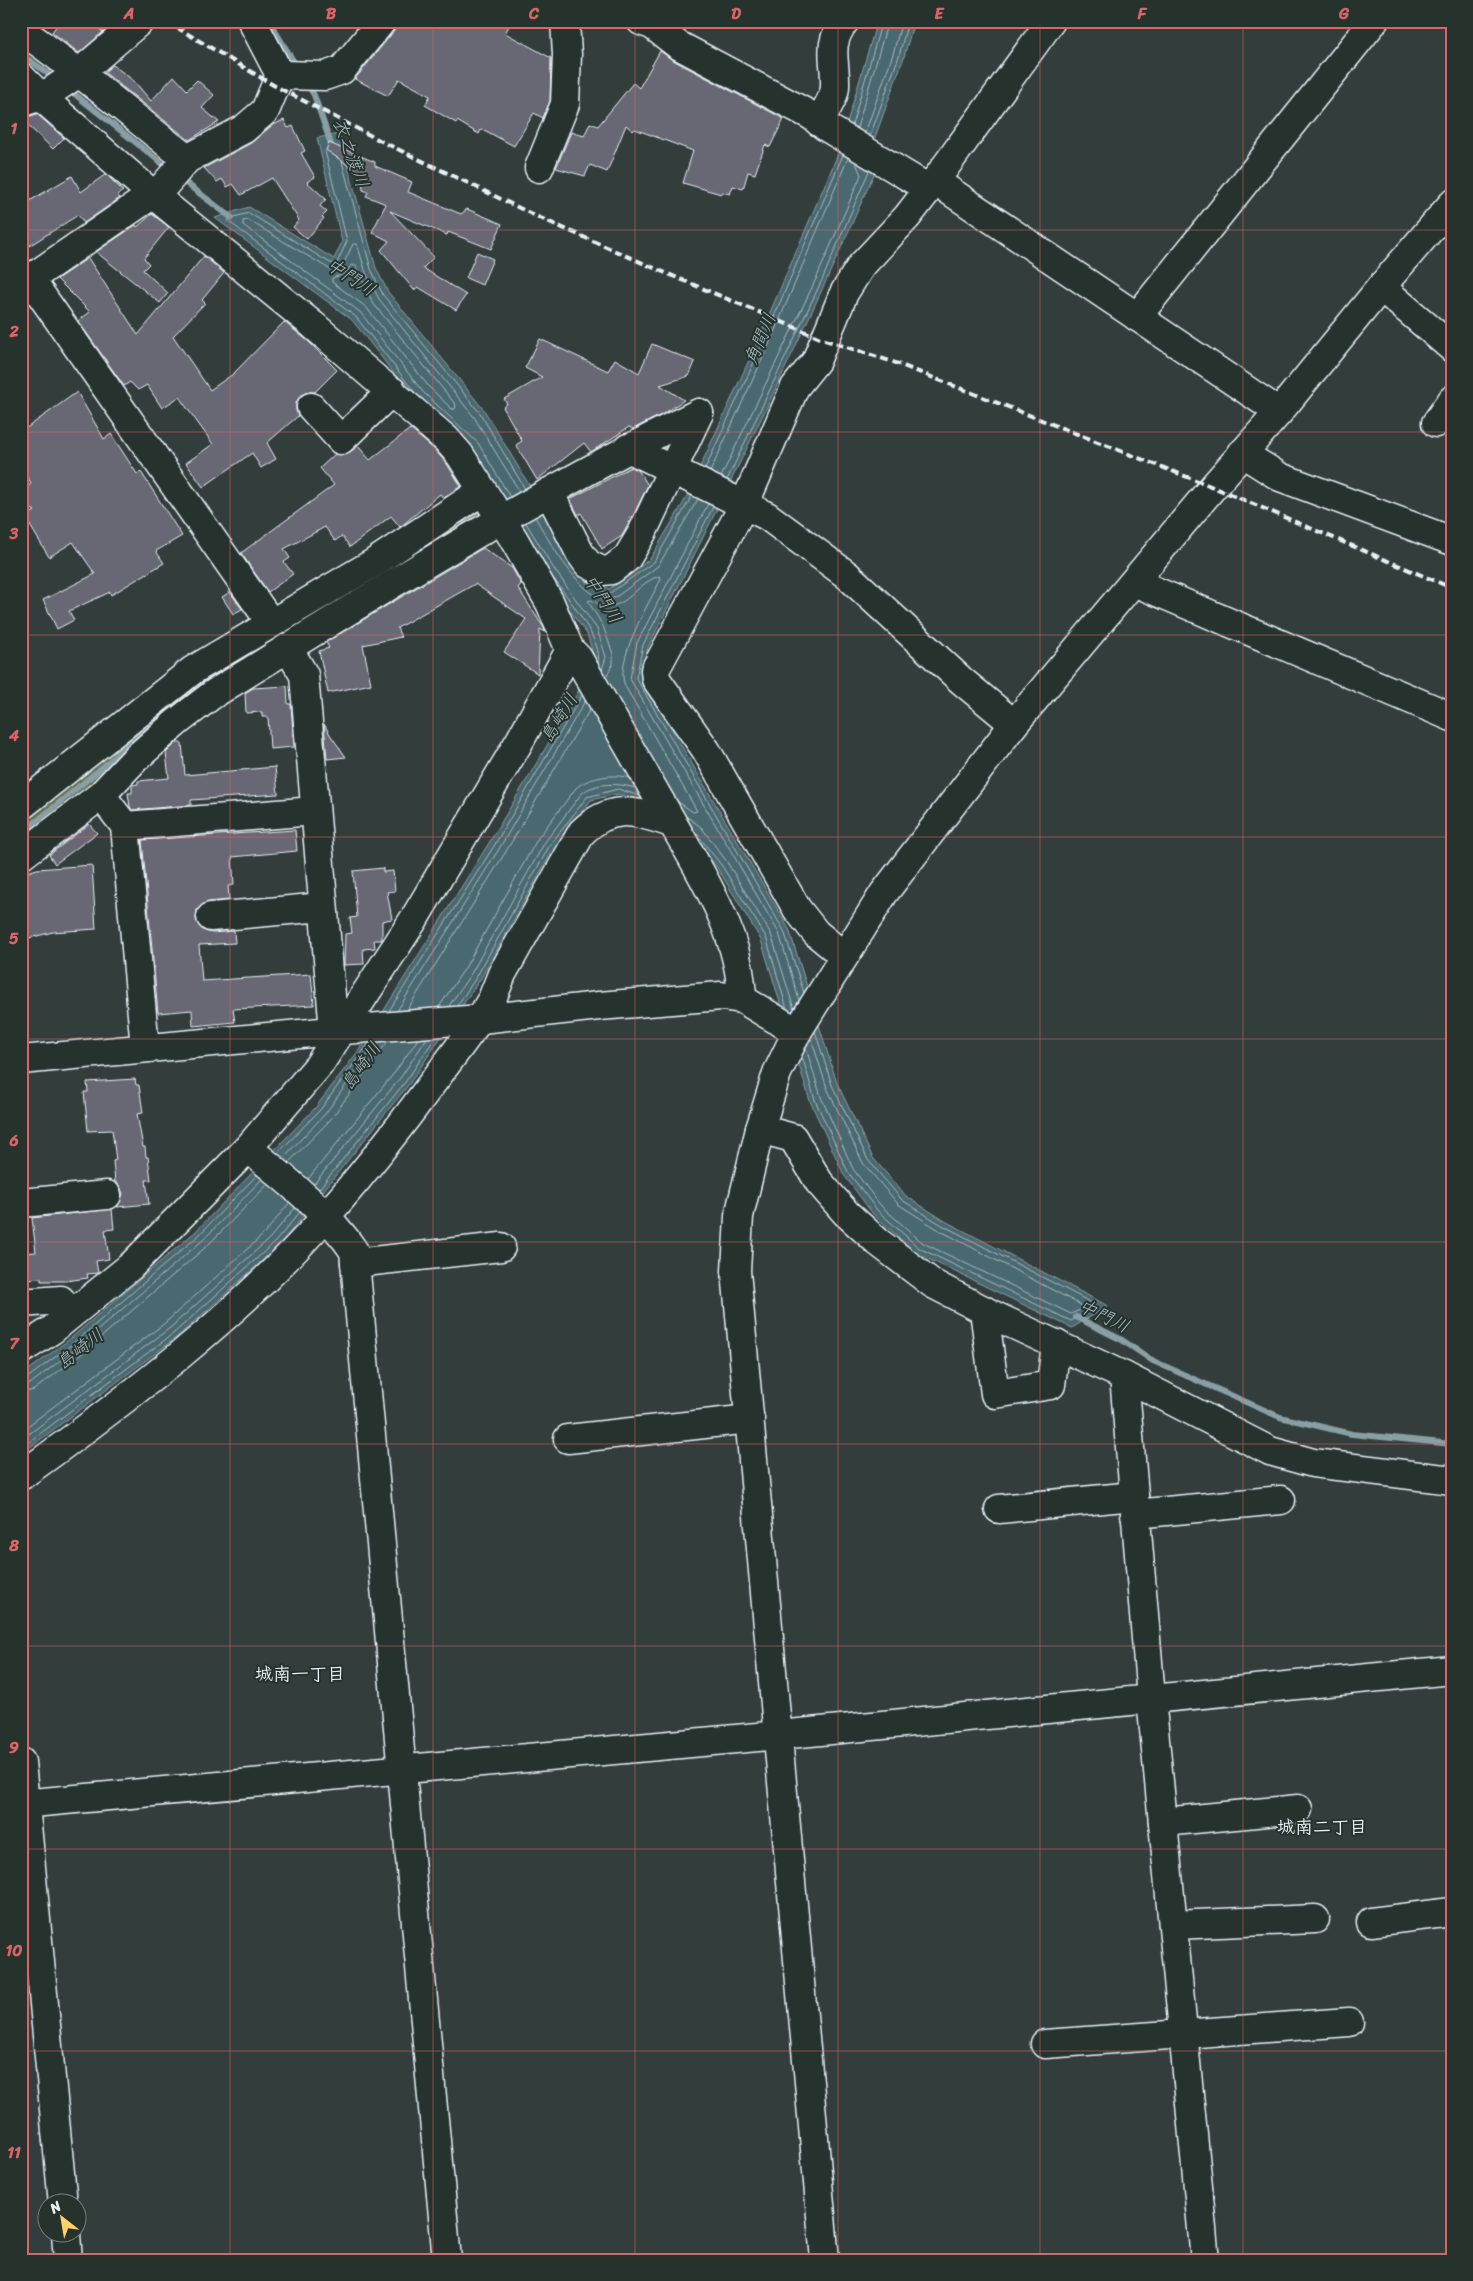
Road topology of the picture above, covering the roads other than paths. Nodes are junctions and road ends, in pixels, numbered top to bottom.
1 (140, 21) edge
2 (252, 21) edge
3 (382, 21) edge
4 (565, 21) edge
5 (641, 21) edge
6 (845, 21) edge
7 (1051, 21) edge
8 (1374, 21) edge
9 (21, 30) edge
10 (78, 73) junction
11 (283, 75) junction
12 (21, 77) edge
13 (36, 98) edge
14 (822, 124) junction
15 (185, 161) junction
16 (539, 168) dead end
17 (932, 185) junction
18 (157, 190) junction
19 (1452, 204) edge
20 (26, 282) edge
21 (1381, 287) junction
22 (1137, 317) junction
23 (1452, 348) edge
24 (392, 391) junction
25 (1452, 400) edge
26 (311, 407) dead end
27 (1279, 412) junction
28 (1436, 423) dead end
29 (628, 448) junction
30 (1242, 453) junction
31 (674, 471) junction
32 (482, 491) junction
33 (545, 494) junction
34 (742, 502) junction
35 (503, 517) junction
36 (1452, 541) edge
37 (1134, 582) junction
38 (271, 624) junction
39 (288, 648) junction
40 (574, 654) junction
41 (1452, 717) edge
42 (1014, 724) junction
43 (101, 795) junction
44 (21, 806) edge
45 (315, 811) junction
46 (667, 814) junction
47 (125, 826) junction
48 (21, 856) edge
49 (323, 907) junction
50 (211, 917) dead end
51 (844, 956) junction
52 (742, 999) junction
53 (473, 1020) junction
54 (347, 1030) junction
55 (797, 1032) junction
56 (145, 1048) junction
57 (21, 1060) edge
58 (760, 1129) junction
59 (252, 1151) junction
60 (107, 1195) dead end
61 (21, 1203) edge
62 (322, 1214) junction
63 (501, 1247) dead end
64 (355, 1263) junction
65 (61, 1300) dead end
66 (21, 1303) edge
67 (984, 1310) junction
68 (1056, 1344) junction
69 (21, 1350) edge
70 (1124, 1376) junction
71 (750, 1419) junction
72 (568, 1439) dead end
73 (21, 1476) edge
74 (1452, 1480) edge
75 (1280, 1500) dead end
76 (1134, 1505) junction
77 (999, 1509) dead end
78 (1452, 1670) edge
79 (1151, 1698) junction
80 (779, 1735) junction
81 (21, 1762) edge
82 (401, 1770) junction
83 (23, 1804) edge
84 (1298, 1809) dead end
85 (1163, 1822) junction
86 (1452, 1912) edge
87 (1315, 1920) dead end
88 (1370, 1922) dead end
89 (1173, 1925) junction
90 (1349, 2022) dead end
91 (1183, 2033) junction
92 (1045, 2044) dead end
93 (62, 2194) edge
94 (67, 2244) edge
95 (68, 2260) edge
96 (447, 2260) edge
97 (825, 2260) edge
98 (1204, 2260) edge

1 - 10 street
2 - 11 street
3 - 11 street
4 - 16 street
5 - 14 street
6 - 14 street
7 - 17 street
8 - 22 street
9 - 10 street
10 - 13 street
10 - 15 street
11 - 15 street
12 - 13 street
13 - 18 street
14 - 17 street
15 - 18 street
17 - 22 street
17 - 34 street
18 - 20 street
18 - 24 street
19 - 21 street
20 - 38 street
21 - 23 street
21 - 27 street
22 - 27 street
24 - 26 street
24 - 32 street
25 - 28 street
27 - 30 street
29 - 31 street
29 - 31 street
29 - 33 street
30 - 36 street
30 - 37 street
31 - 33 street
31 - 34 street
32 - 35 street
32 - 38 street
33 - 35 street
34 - 42 street
34 - 51 street
35 - 39 street
35 - 40 street
37 - 41 street
37 - 42 street
38 - 44 street
39 - 43 street
39 - 45 street
40 - 46 street
40 - 54 street
42 - 51 street
43 - 47 street
43 - 48 street
45 - 47 street
45 - 49 street
46 - 52 street
46 - 53 street
47 - 56 street
49 - 50 street
49 - 54 street
51 - 55 street
52 - 53 street
52 - 55 street
53 - 54 street
53 - 62 street
54 - 56 street
54 - 59 street
55 - 58 street
56 - 57 street
58 - 67 street
58 - 71 street
59 - 62 street
59 - 69 street
60 - 61 street
62 - 64 street
62 - 73 street
63 - 64 street
64 - 82 street
65 - 66 street
67 - 68 street
67 - 68 street
68 - 70 street
70 - 74 street
70 - 76 street
71 - 72 street
71 - 80 street
75 - 76 street
76 - 77 street
76 - 79 street
78 - 79 street
79 - 80 street
79 - 85 street
80 - 82 street
80 - 97 street
81 - 83 street
82 - 83 street
82 - 96 street
83 - 93 street
84 - 85 street
85 - 89 street
86 - 88 street
87 - 89 street
89 - 91 street
90 - 91 street
91 - 92 street
91 - 98 street
94 - 95 street

